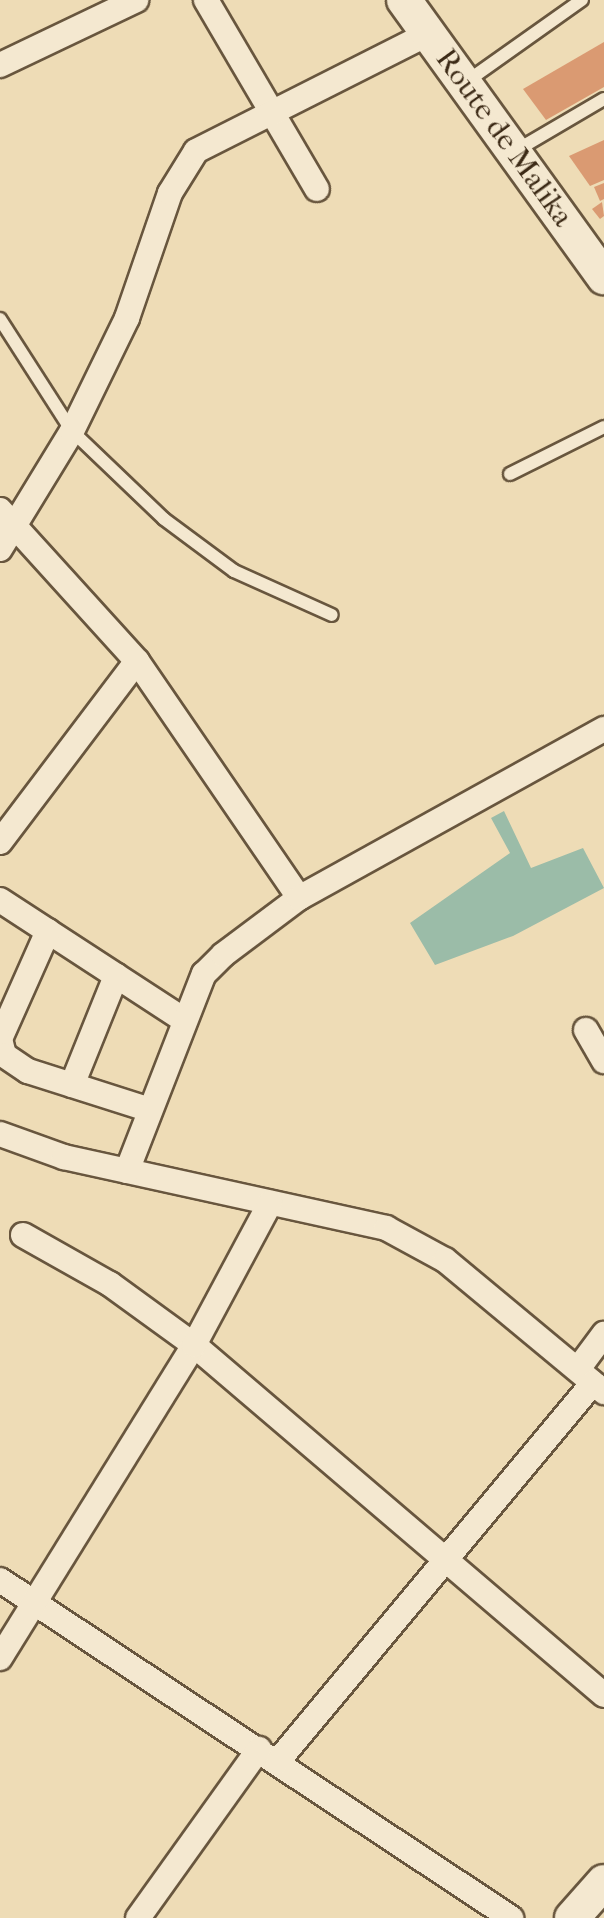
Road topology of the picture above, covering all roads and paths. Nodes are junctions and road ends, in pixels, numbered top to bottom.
1 (136, 0) edge
2 (206, 0) edge
3 (404, 0) edge
4 (582, 0) edge
5 (428, 34) junction
6 (0, 65) edge
7 (466, 82) junction
8 (604, 99) edge
9 (270, 112) junction
10 (515, 151) junction
11 (317, 189) dead end
12 (604, 277) edge
13 (0, 319) edge
14 (604, 427) edge
15 (72, 431) junction
16 (510, 474) dead end
17 (7, 517) edge
18 (0, 549) edge
19 (332, 615) dead end
20 (137, 661) junction
21 (604, 729) edge
22 (0, 842) edge
23 (299, 898) junction
24 (0, 900) edge
25 (48, 931) junction
26 (116, 976) junction
27 (184, 1020) junction
28 (586, 1030) dead end
29 (604, 1061) edge
30 (72, 1085) junction
31 (150, 1110) junction
32 (0, 1134) edge
33 (127, 1171) junction
34 (270, 1203) junction
35 (23, 1235) dead end
36 (604, 1334) edge
37 (194, 1345) junction
38 (592, 1382) edge
39 (444, 1560) junction
40 (0, 1580) edge
41 (34, 1601) junction
42 (0, 1658) edge
43 (604, 1695) edge
44 (268, 1755) junction
45 (604, 1882) edge
46 (138, 1918) edge
47 (511, 1918) edge
48 (572, 1918) edge

1 - 6 street
2 - 9 street
3 - 5 main road, Route de Malika
4 - 7 lane
5 - 7 main road, Route de Malika
5 - 9 street
7 - 10 main road, Route de Malika
8 - 10 lane
9 - 11 street
9 - 15 street
10 - 12 main road, Route de Malika
13 - 15 lane
14 - 16 lane
15 - 17 street
15 - 19 lane
17 - 18 street
17 - 20 street
20 - 22 street
20 - 23 street
21 - 23 street
23 - 27 street
24 - 25 street
25 - 26 street
25 - 30 street
26 - 27 street
26 - 30 street
27 - 31 street
28 - 29 street
30 - 31 street
31 - 33 street
32 - 33 street
33 - 34 street
34 - 37 street
34 - 38 street
35 - 37 street
36 - 38 street
37 - 39 street
37 - 41 street
38 - 39 street
39 - 43 street
39 - 44 street
40 - 41 street
41 - 42 street
41 - 44 street
44 - 46 street
44 - 47 street
45 - 48 main road

